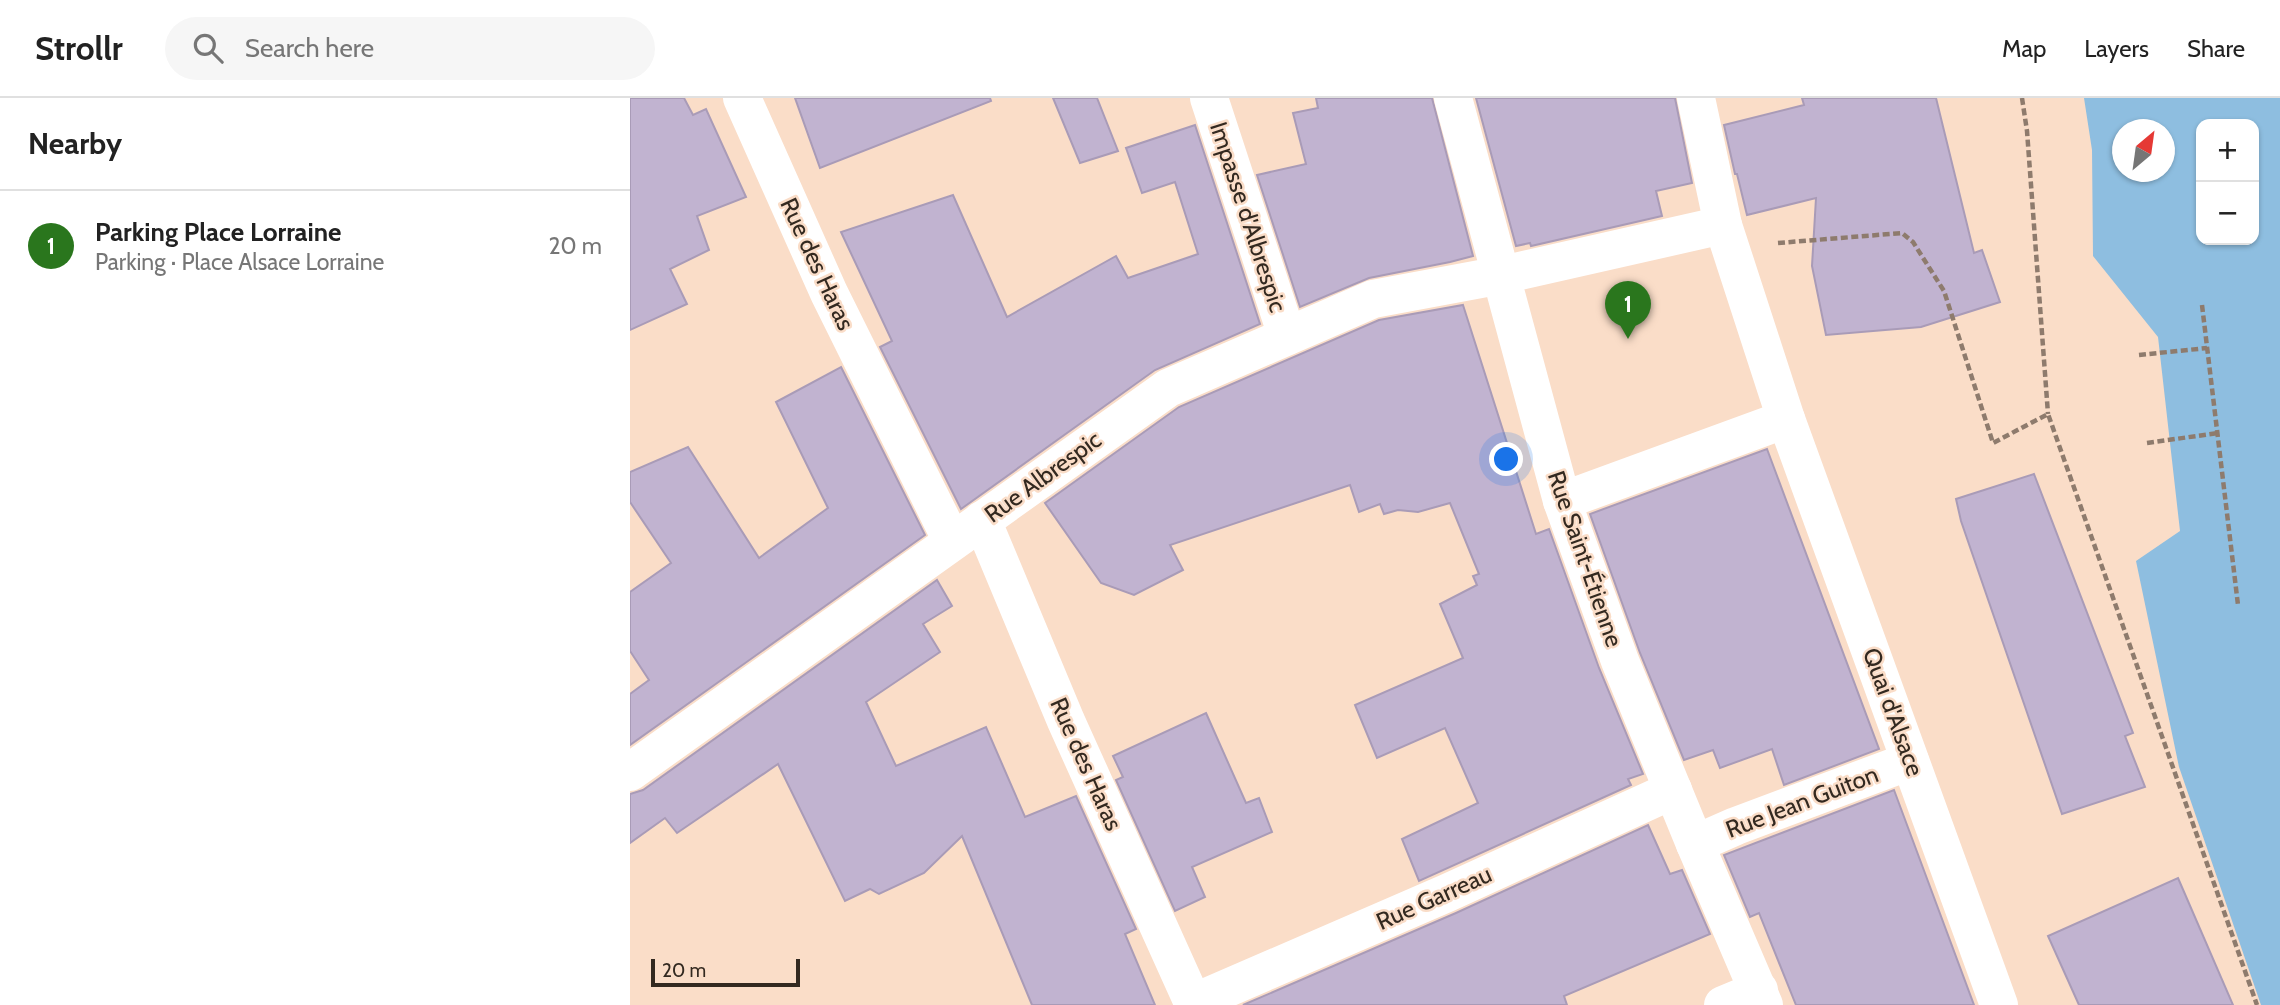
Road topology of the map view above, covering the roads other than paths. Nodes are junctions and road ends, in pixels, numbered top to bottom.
1 (742, 98) edge
2 (1209, 98) edge
3 (1452, 98) edge
4 (1696, 98) edge
5 (1723, 225) junction
6 (1503, 281) junction
7 (1287, 336) junction
8 (1786, 419) junction
9 (1562, 501) junction
10 (967, 531) junction
11 (1910, 761) junction
12 (630, 772) edge
13 (1673, 790) junction
14 (1695, 844) junction
15 (1762, 997) edge
16 (1193, 1004) edge
17 (1723, 1005) edge
18 (1998, 1005) edge

1 - 10 street, Rue des Haras
2 - 7 street, Impasse d'Albrespic
3 - 6 street, Rue Saint-Étienne
4 - 5 street, Quai d'Alsace
5 - 6 street, Rue Albrespic
5 - 8 street, Quai d'Alsace
6 - 7 street, Rue Albrespic
6 - 9 street, Rue Saint-Étienne
7 - 10 street, Rue Albrespic
8 - 9 street
8 - 11 street, Quai d'Alsace
9 - 13 street, Rue Saint-Étienne
10 - 12 street, Rue Albrespic
10 - 16 street, Rue des Haras
11 - 14 street, Rue Jean Guiton
11 - 18 street, Quai d'Alsace
13 - 14 street, Rue Saint-Étienne
13 - 16 street, Rue Garreau
14 - 15 street, Rue Saint-Étienne
15 - 17 street

